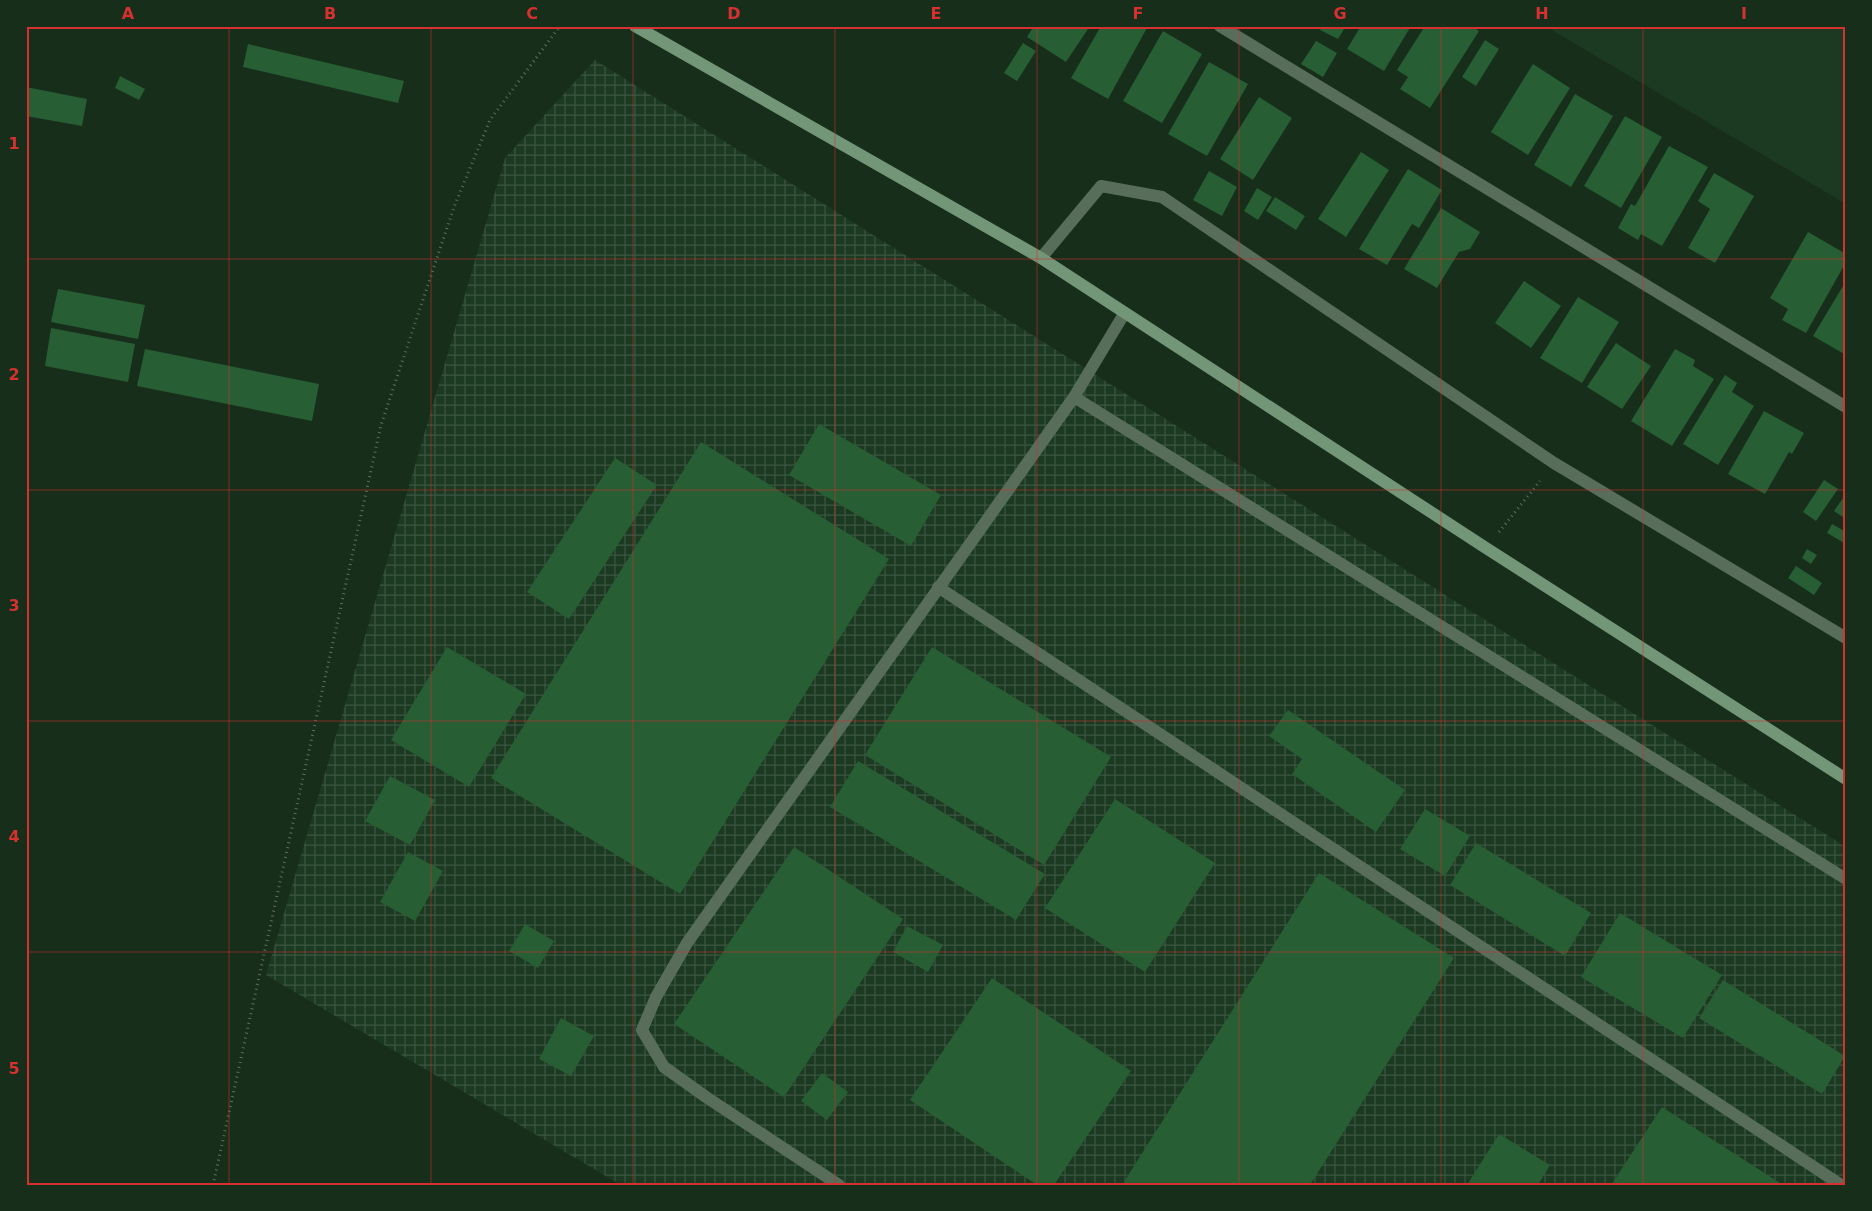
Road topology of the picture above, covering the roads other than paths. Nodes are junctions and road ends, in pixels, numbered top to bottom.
1 (635, 26) edge
2 (1220, 26) edge
3 (1040, 258) junction
4 (1124, 314) junction
5 (1074, 397) junction
6 (1846, 407) edge
7 (938, 587) junction
8 (1846, 638) edge
9 (1846, 779) edge
10 (1846, 879) edge
11 (839, 1185) edge
12 (1841, 1185) edge

1 - 3 main road
2 - 6 street
3 - 4 main road
3 - 8 street
4 - 5 street
4 - 9 main road
5 - 7 street
5 - 10 street
7 - 11 street
7 - 12 street

